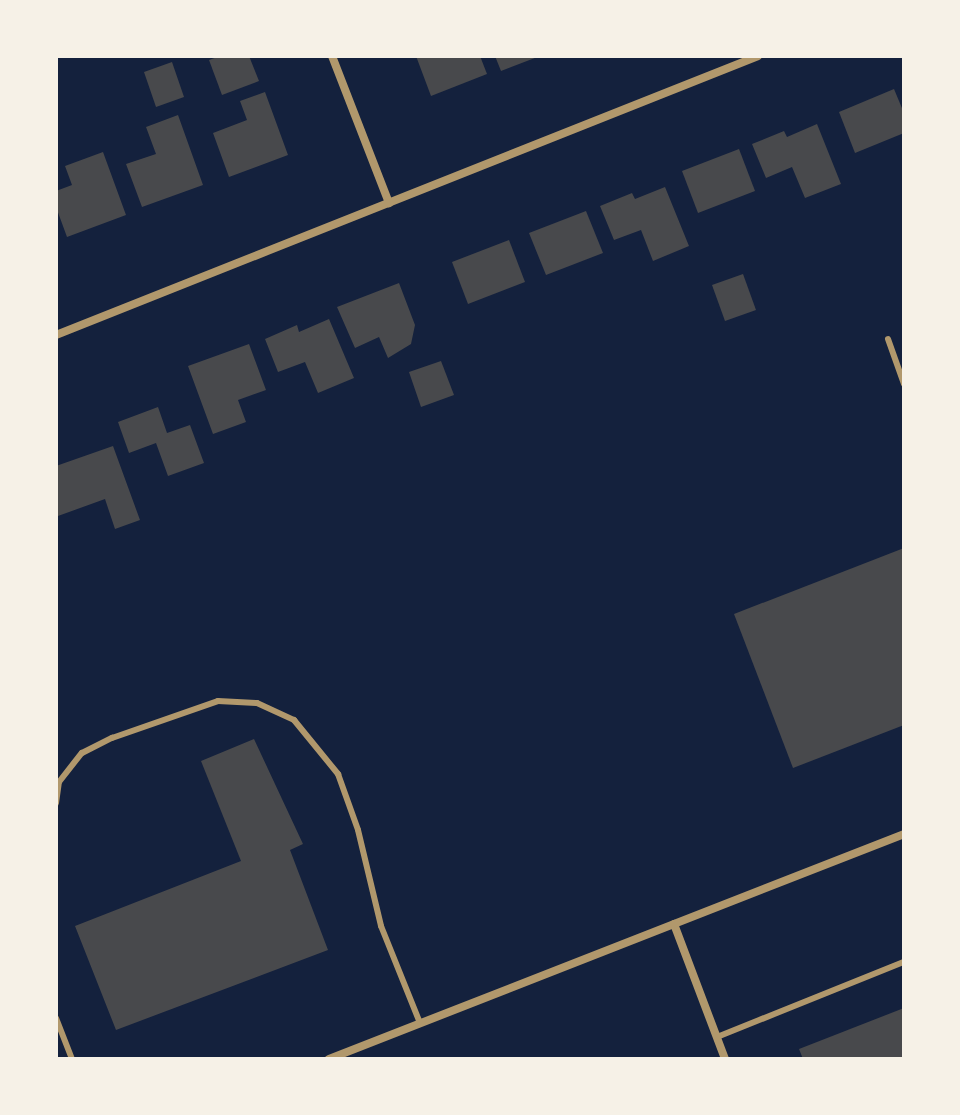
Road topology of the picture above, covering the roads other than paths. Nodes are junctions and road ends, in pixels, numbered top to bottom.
1 (332, 56) edge
2 (758, 56) edge
3 (389, 203) junction
4 (56, 335) edge
5 (888, 339) dead end
6 (904, 384) edge
7 (56, 803) edge
8 (904, 834) edge
9 (674, 924) junction
10 (904, 962) edge
11 (56, 1018) edge
12 (420, 1023) junction
13 (717, 1037) junction
14 (72, 1059) edge
15 (329, 1059) edge
16 (725, 1059) edge

1 - 3 street
2 - 3 street
3 - 4 street
5 - 6 lane
7 - 12 lane
8 - 9 street
9 - 12 street
9 - 13 street
10 - 13 lane
11 - 14 lane
12 - 15 street
13 - 16 street

